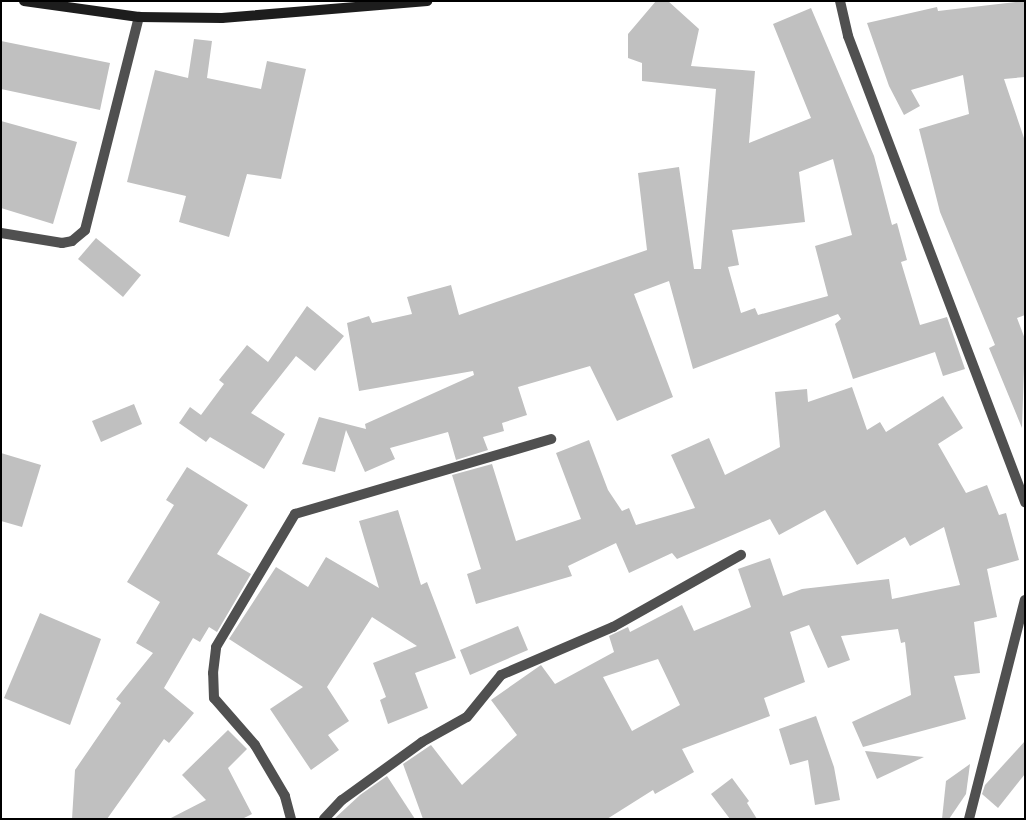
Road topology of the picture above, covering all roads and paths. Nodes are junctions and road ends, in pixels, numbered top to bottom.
1 (24, 1) edge
2 (427, 1) edge
3 (840, 1) edge
4 (139, 17) junction
5 (1, 233) edge
6 (551, 440) dead end
7 (1025, 503) edge
8 (741, 555) dead end
9 (1025, 600) edge
10 (291, 819) edge
11 (324, 819) edge
12 (969, 819) edge

1 - 4 main road
2 - 4 main road
3 - 7 street
4 - 5 street
6 - 10 street
8 - 11 street
9 - 12 street

